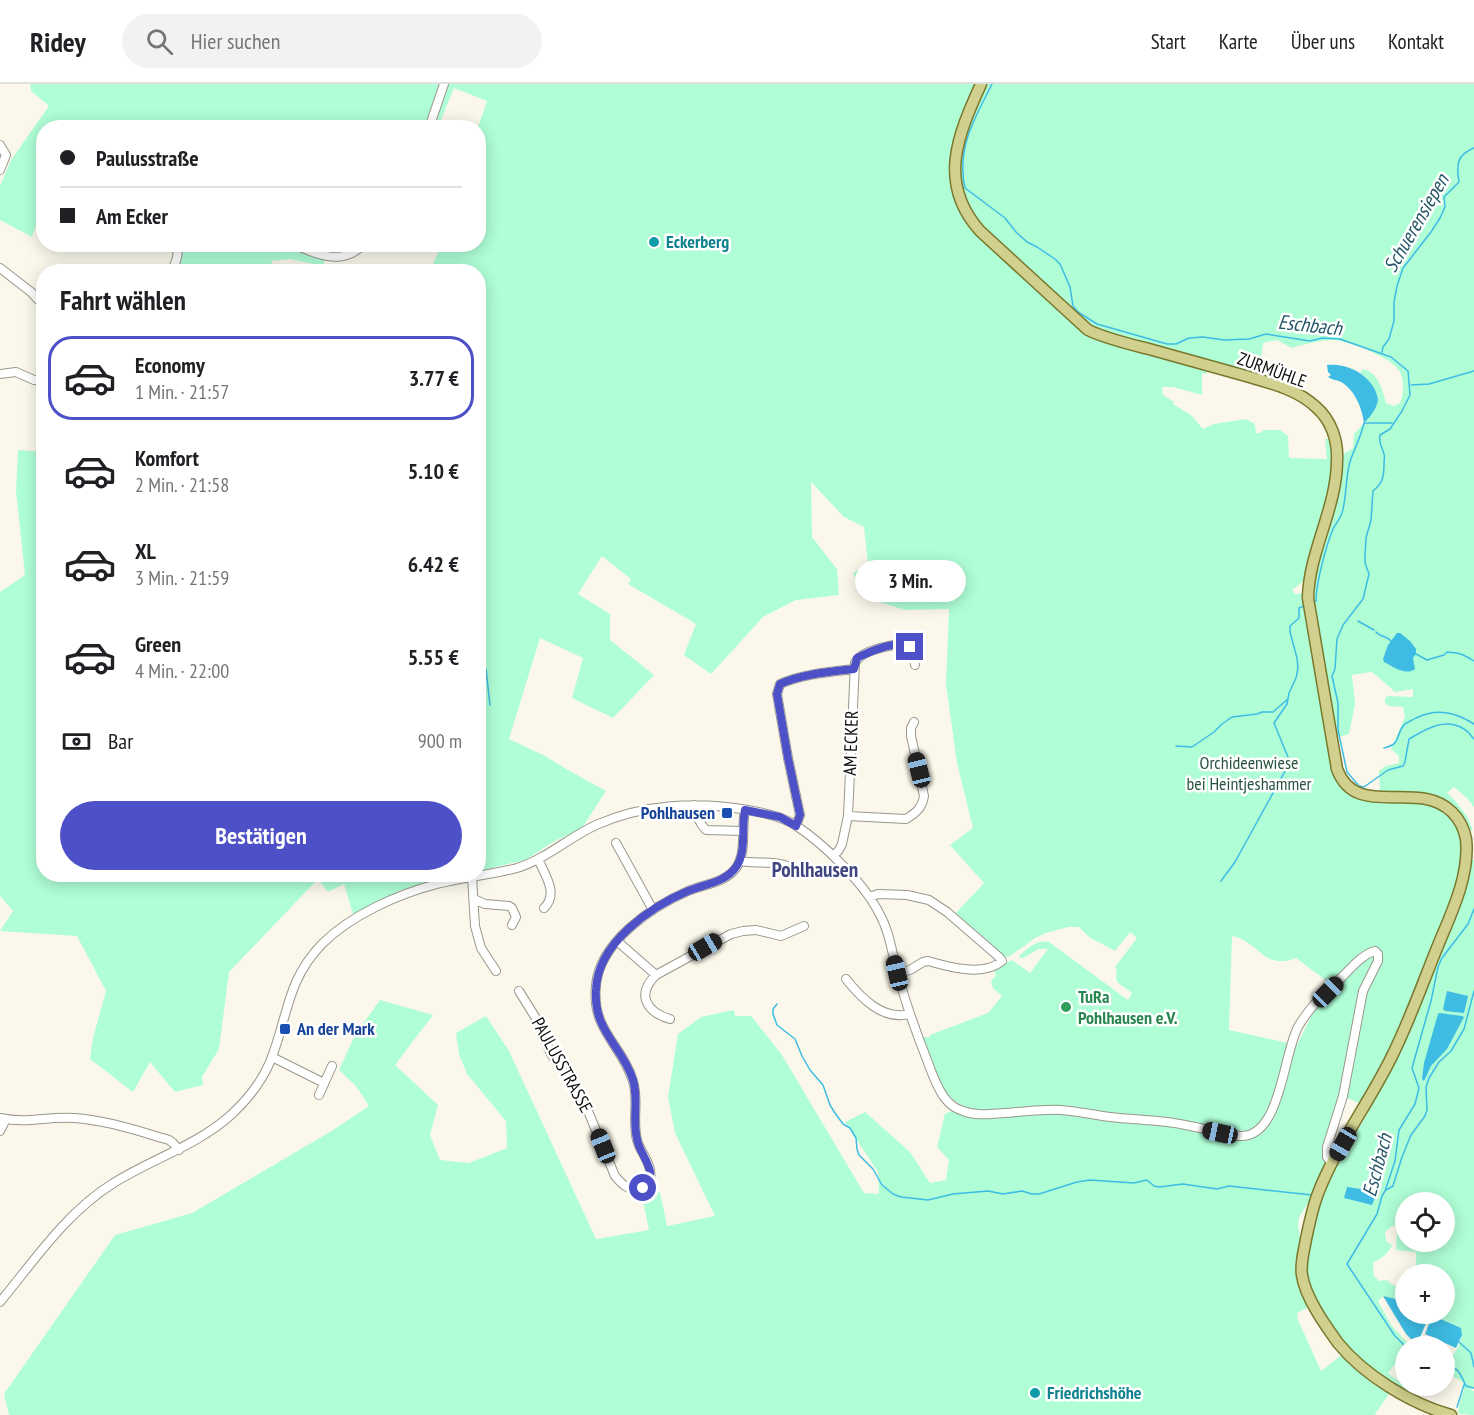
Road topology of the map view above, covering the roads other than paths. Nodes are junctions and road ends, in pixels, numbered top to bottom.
1 (444, 84) edge
2 (981, 84) edge
3 (432, 120) edge
4 (0, 145) edge
5 (0, 170) edge
6 (315, 252) edge
7 (354, 252) edge
8 (0, 268) edge
9 (36, 297) edge
10 (0, 374) edge
11 (36, 380) edge
12 (915, 665) dead end
13 (854, 669) junction
14 (914, 722) dead end
15 (694, 805) junction
16 (745, 810) junction
17 (848, 816) junction
18 (796, 826) junction
19 (743, 831) junction
20 (616, 843) dead end
21 (833, 856) junction
22 (538, 859) junction
23 (740, 861) junction
24 (790, 867) dead end
25 (486, 873) edge
26 (445, 882) edge
27 (470, 882) edge
28 (870, 897) junction
29 (474, 899) junction
30 (544, 908) dead end
31 (653, 910) junction
32 (514, 921) dead end
33 (804, 926) dead end
34 (617, 941) junction
35 (496, 971) dead end
36 (897, 973) junction
37 (656, 975) junction
38 (846, 979) dead end
39 (519, 991) dead end
40 (910, 1014) junction
41 (670, 1019) dead end
42 (272, 1057) junction
43 (332, 1065) dead end
44 (324, 1083) junction
45 (319, 1095) dead end
46 (3, 1118) edge
47 (0, 1131) edge
48 (179, 1150) junction
49 (1332, 1164) junction
50 (0, 1302) edge
51 (1438, 1413) edge
52 (1451, 1415) edge

1 - 3 street
2 - 49 main road, ZURMÜHLE
4 - 5 street
6 - 7 street
8 - 9 street
10 - 11 street
12 - 13 street
13 - 17 street, AM ECKER
13 - 18 street
14 - 17 street
15 - 16 street
15 - 19 street
15 - 22 street
16 - 18 street
16 - 19 street
17 - 21 street, AM ECKER
18 - 21 street
19 - 23 street
20 - 31 street
21 - 28 street
22 - 25 street
22 - 30 street
23 - 24 street
23 - 31 street, PAULUSSTRASSE
26 - 42 street
27 - 29 street
28 - 36 street
28 - 36 street
29 - 32 street
29 - 35 street
31 - 34 street, PAULUSSTRASSE
33 - 37 street
34 - 37 street
34 - 39 street, PAULUSSTRASSE
36 - 40 street
37 - 41 street
38 - 40 street
40 - 49 street
42 - 44 street
42 - 48 street
43 - 44 street
44 - 45 street
46 - 47 street
46 - 48 street
48 - 50 street
49 - 51 main road, ZURMÜHLE
51 - 52 main road, ZURMÜHLE

